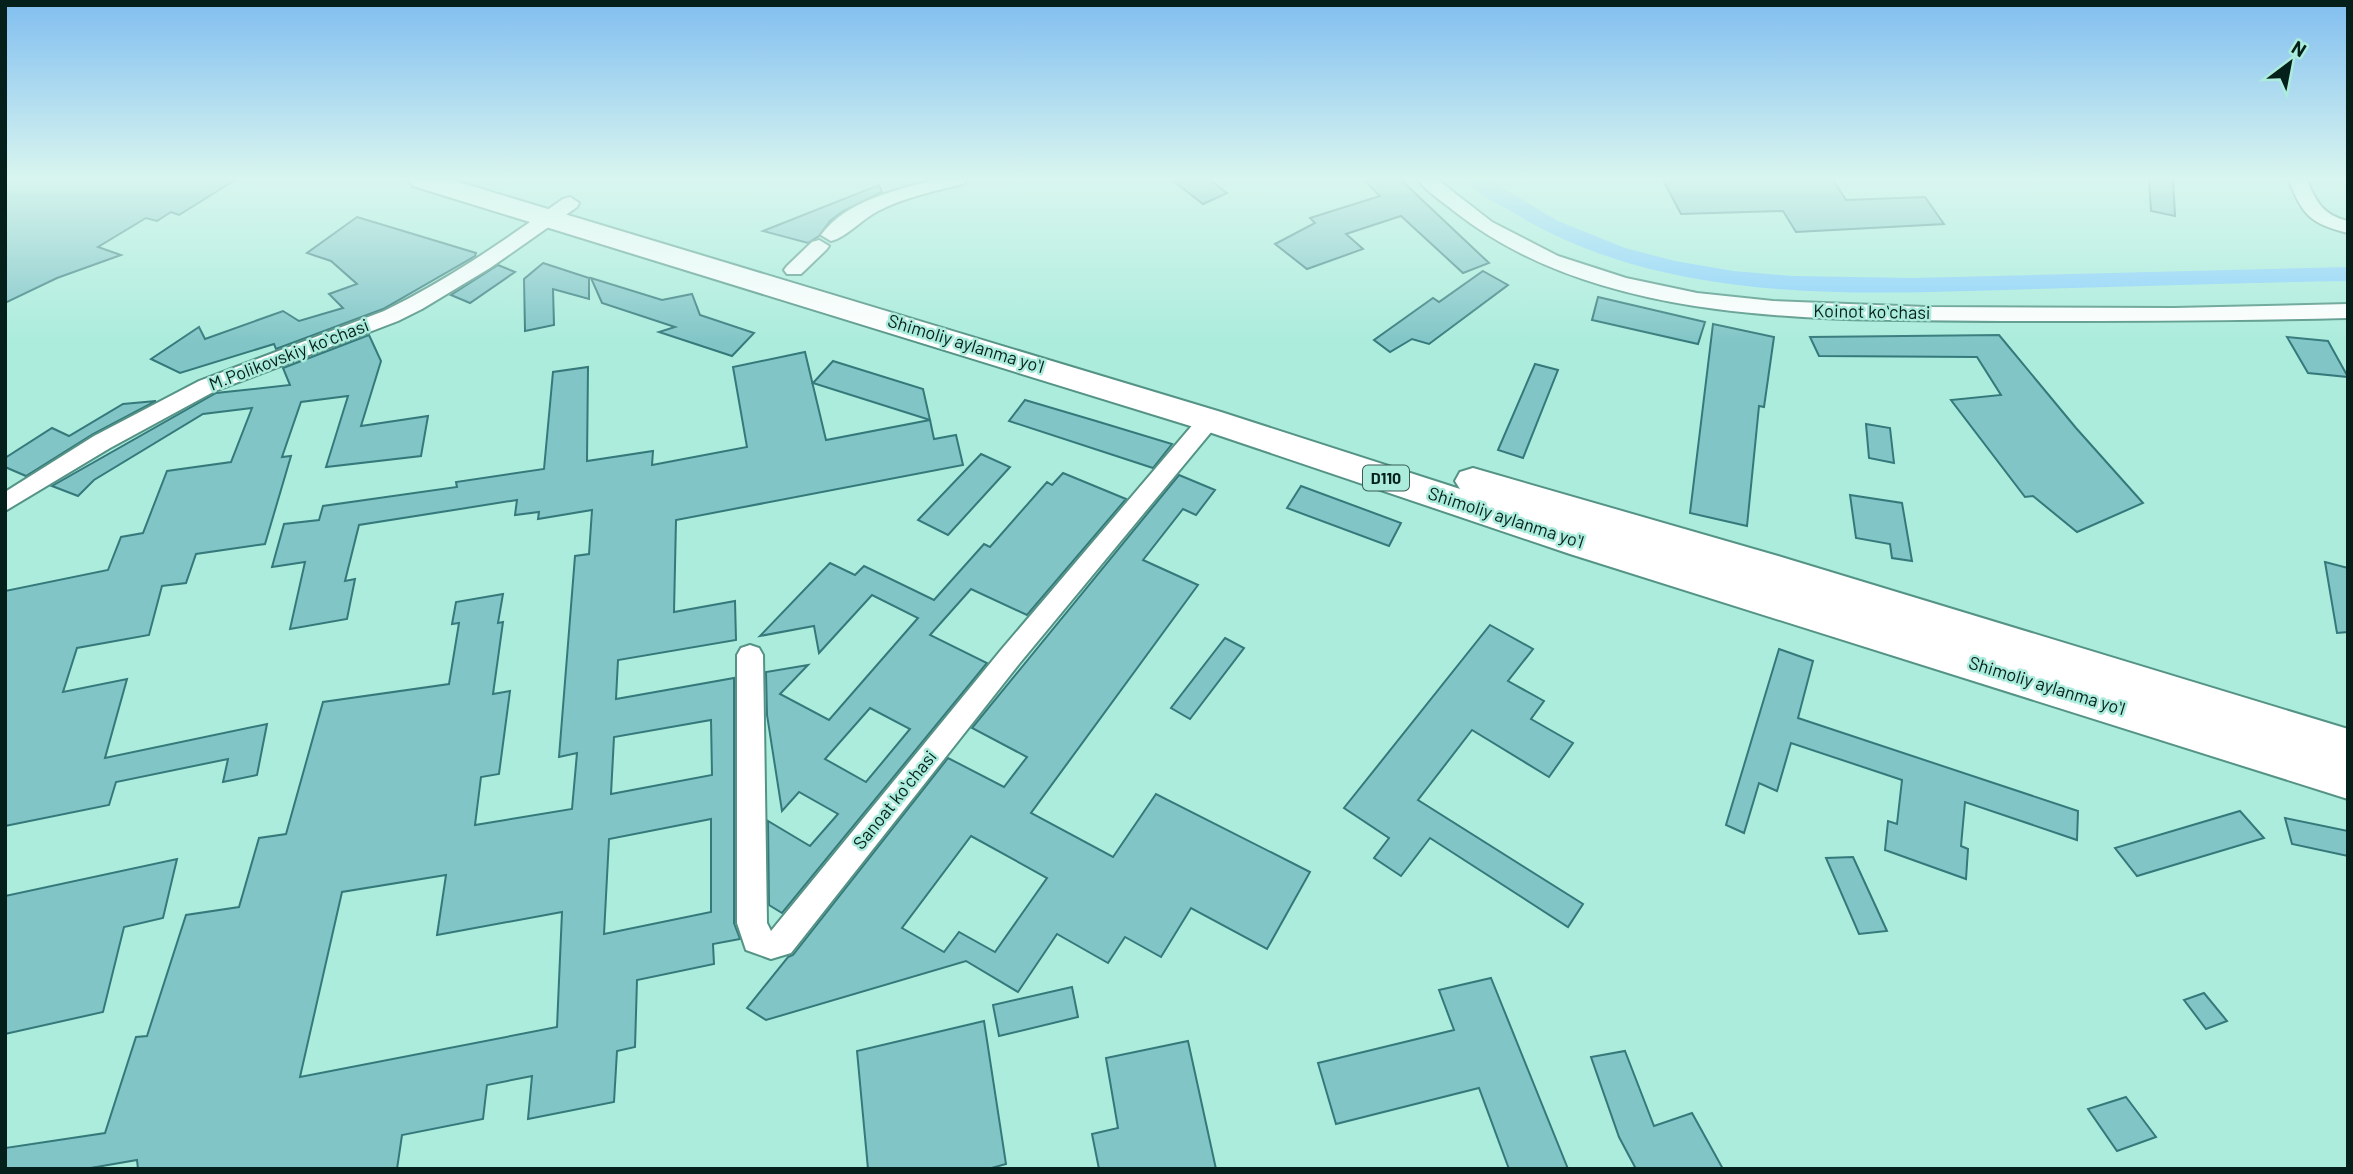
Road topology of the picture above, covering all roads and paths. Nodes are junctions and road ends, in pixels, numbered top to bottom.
1 (526, 235) edge
2 (634, 235) edge
3 (654, 235) edge
4 (831, 235) edge
5 (1498, 235) edge
6 (794, 270) junction
7 (2348, 311) edge
8 (1209, 420) junction
9 (5, 503) edge
10 (1587, 530) junction
11 (750, 655) dead end
12 (2348, 747) edge
13 (2348, 780) edge

1 - 9 street, M.Polikovskiy koʻchasi
2 - 8 main road, Shimoliy aylanma yoʻl / D110
3 - 6 main road, Shimoliy aylanma yoʻl / D110
4 - 6 street
5 - 7 street, Koinot koʻchasi
6 - 10 main road, Shimoliy aylanma yoʻl / D110
8 - 10 main road, Shimoliy aylanma yoʻl / D110
8 - 11 street, Sanoat koʻchasi
10 - 12 main road, Shimoliy aylanma yoʻl / D110
10 - 13 main road, Shimoliy aylanma yoʻl / D110

